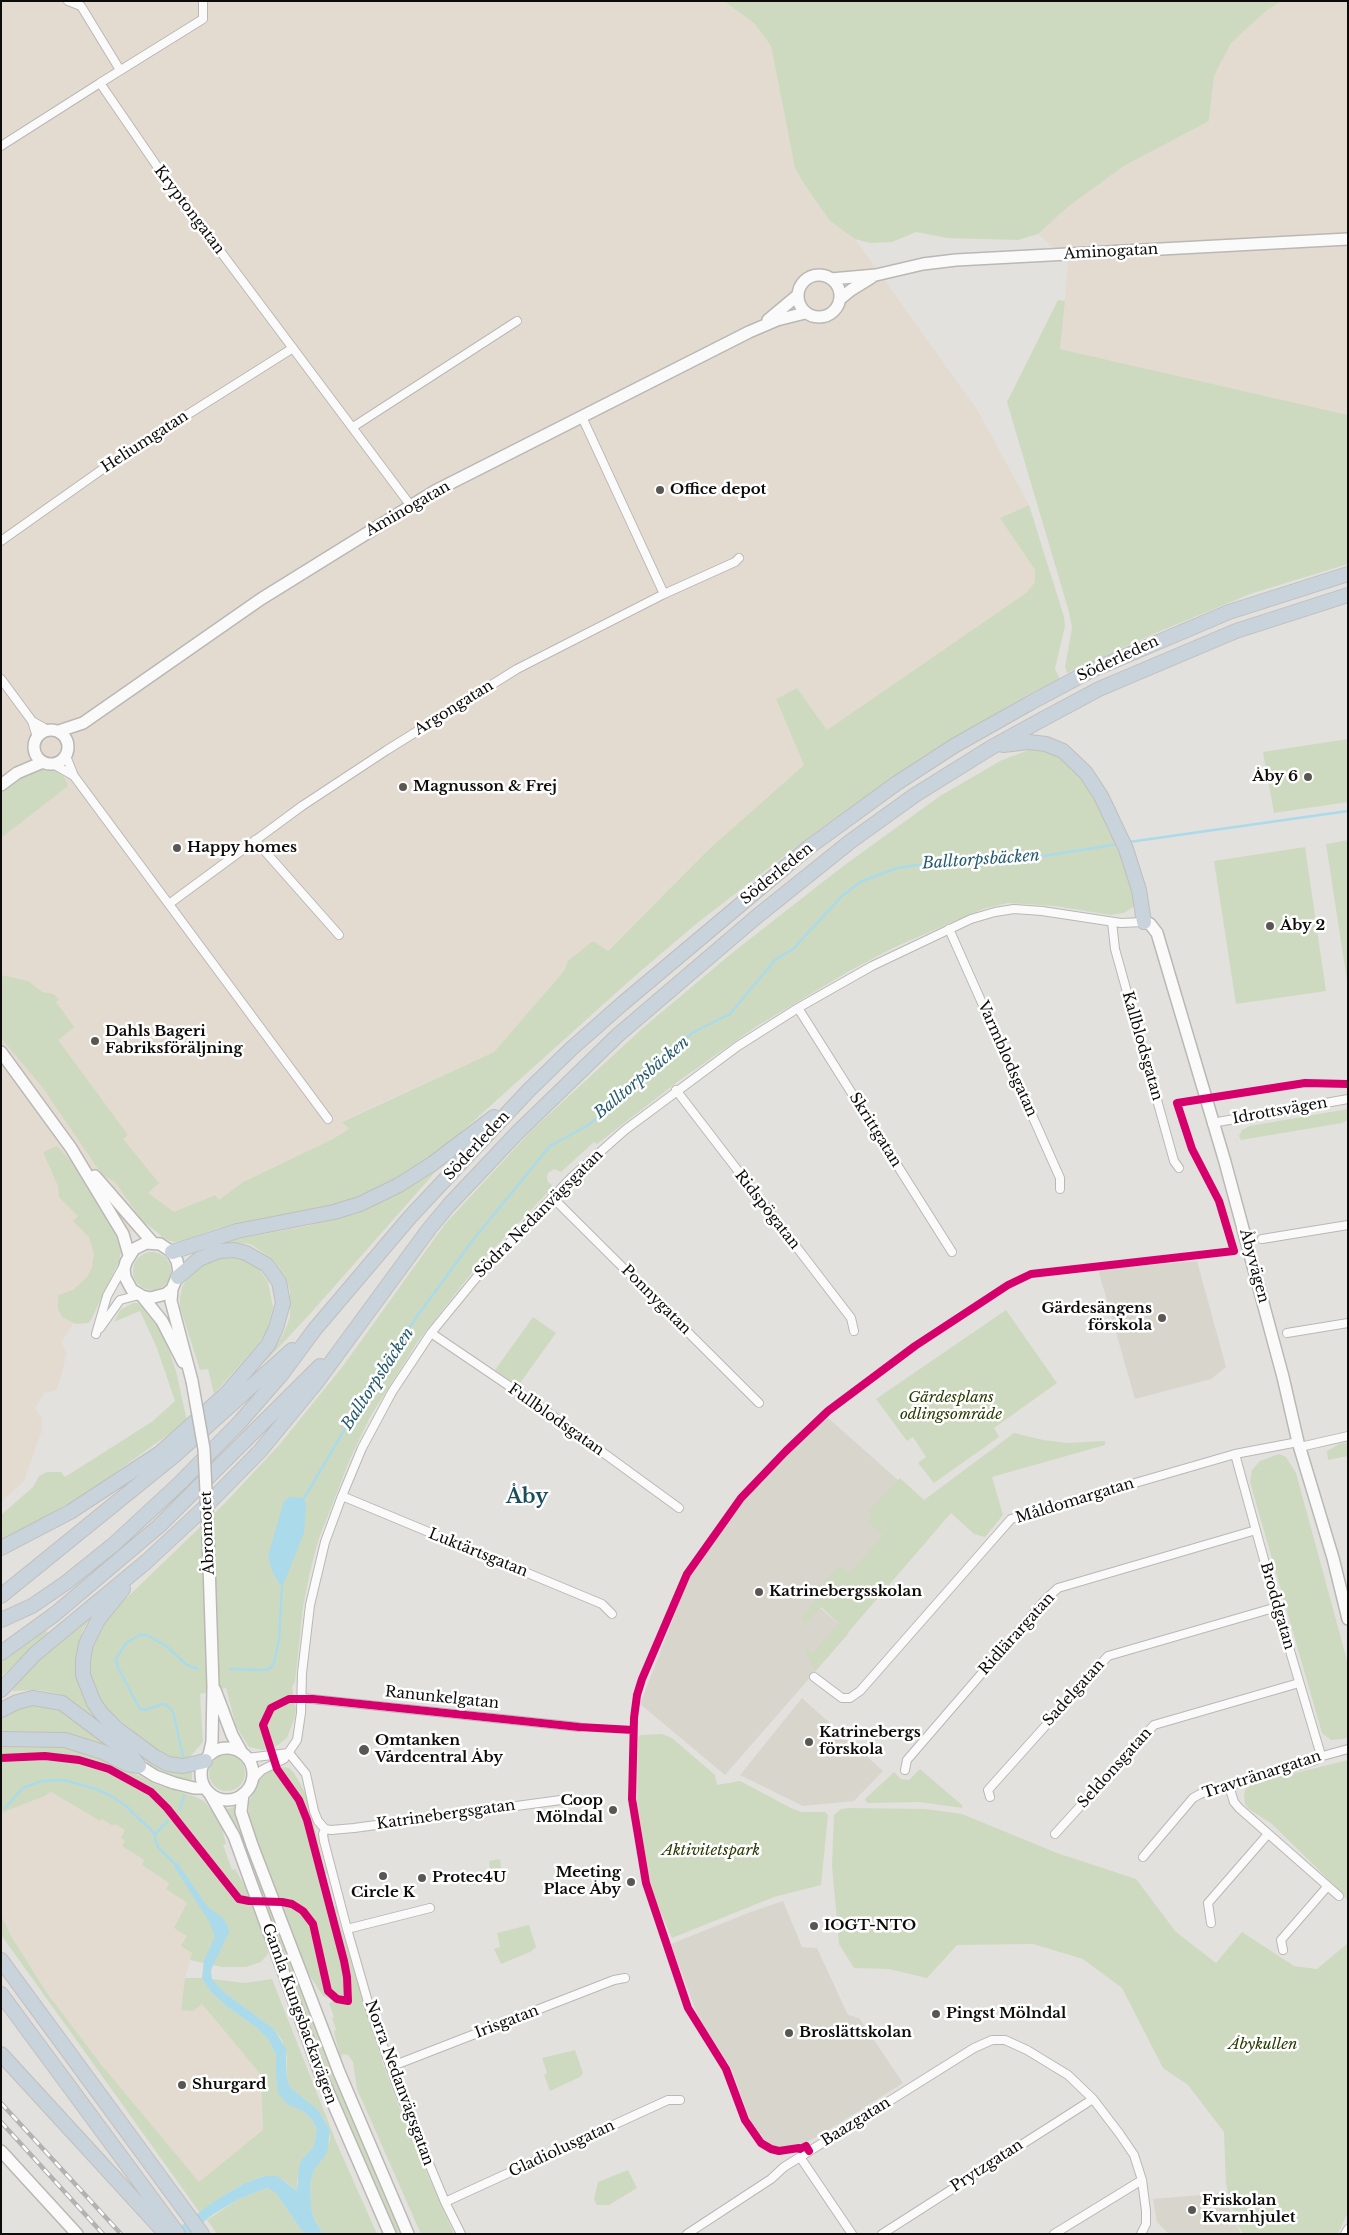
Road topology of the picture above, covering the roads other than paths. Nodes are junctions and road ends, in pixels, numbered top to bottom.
1 (68, 1) edge
2 (203, 1) edge
3 (120, 70) junction
4 (100, 83) junction
5 (1, 146) edge
6 (1348, 239) edge
7 (876, 275) junction
8 (831, 279) junction
9 (798, 295) junction
10 (840, 299) junction
11 (805, 313) junction
12 (518, 320) dead end
13 (754, 329) junction
14 (293, 348) junction
15 (582, 417) junction
16 (352, 428) junction
17 (411, 506) junction
18 (1, 541) edge
19 (739, 558) dead end
20 (1348, 574) edge
21 (664, 594) junction
22 (1348, 595) edge
23 (1, 679) edge
24 (32, 721) junction
25 (83, 723) junction
26 (54, 731) junction
27 (36, 743) junction
28 (992, 747) junction
29 (67, 751) junction
30 (48, 763) junction
31 (17, 773) junction
32 (74, 776) junction
33 (1, 785) edge
34 (255, 840) junction
35 (169, 904) junction
36 (1112, 922) junction
37 (1144, 922) junction
38 (949, 929) junction
39 (339, 935) dead end
40 (798, 1008) junction
41 (1, 1052) edge
42 (676, 1090) junction
43 (528, 1091) junction
44 (1348, 1099) edge
45 (328, 1119) dead end
46 (1212, 1123) junction
47 (71, 1148) junction
48 (1180, 1168) dead end
49 (1060, 1189) dead end
50 (552, 1198) junction
51 (1348, 1225) edge
52 (1262, 1239) dead end
53 (153, 1243) junction
54 (172, 1252) junction
55 (952, 1252) dead end
56 (127, 1258) junction
57 (175, 1283) junction
58 (140, 1296) junction
59 (1348, 1323) edge
60 (315, 1329) junction
61 (854, 1331) dead end
62 (431, 1333) junction
63 (1287, 1333) dead end
64 (351, 1334) junction
65 (192, 1382) junction
66 (759, 1404) dead end
67 (1348, 1436) edge
68 (1299, 1445) junction
69 (160, 1453) junction
70 (1235, 1454) junction
71 (144, 1479) junction
72 (342, 1496) junction
73 (679, 1508) dead end
74 (1256, 1530) junction
75 (1, 1548) edge
76 (146, 1562) junction
77 (1, 1596) edge
78 (1277, 1607) junction
79 (612, 1614) dead end
80 (1348, 1619) edge
81 (1, 1620) edge
82 (1, 1653) edge
83 (814, 1677) dead end
84 (1299, 1683) junction
85 (213, 1686) junction
86 (1, 1690) edge
87 (302, 1698) junction
88 (1, 1710) edge
89 (579, 1727) dead end
90 (1, 1739) edge
91 (1348, 1749) edge
92 (289, 1753) junction
93 (245, 1756) junction
94 (1319, 1757) junction
95 (207, 1758) junction
96 (139, 1766) junction
97 (905, 1770) dead end
98 (252, 1780) junction
99 (1229, 1786) junction
100 (208, 1791) junction
101 (243, 1794) junction
102 (990, 1797) dead end
103 (568, 1799) dead end
104 (325, 1828) junction
105 (1055, 1834) dead end
106 (1268, 1834) junction
107 (1143, 1857) dead end
108 (1327, 1887) junction
109 (1339, 1896) dead end
110 (430, 1908) dead end
111 (1211, 1923) dead end
112 (347, 1929) junction
113 (1283, 1950) dead end
114 (1, 1951) edge
115 (1, 1960) edge
116 (625, 1978) dead end
117 (19, 1981) junction
118 (1, 1994) edge
119 (1, 2054) edge
120 (390, 2068) junction
121 (1093, 2099) junction
122 (680, 2100) dead end
123 (1, 2151) edge
124 (800, 2157) junction
125 (1142, 2180) junction
126 (445, 2202) junction
127 (1348, 2229) edge
128 (173, 2233) edge
129 (77, 2234) edge
130 (202, 2234) edge
131 (390, 2234) edge
132 (408, 2234) edge
133 (461, 2234) edge
134 (687, 2234) edge
135 (852, 2234) edge
136 (882, 2234) edge
137 (1054, 2234) edge
138 (1141, 2234) edge
139 (1345, 2234) edge

1 - 3 street
2 - 3 street
3 - 4 street
4 - 5 street
4 - 14 street, Kryptongatan
6 - 7 street, Aminogatan
7 - 8 street, Aminogatan
7 - 10 street, Aminogatan
8 - 9 street, Aminogatan
8 - 10 street
9 - 11 street
9 - 13 street, Aminogatan
10 - 11 street, Aminogatan
11 - 13 street, Aminogatan
12 - 16 street
13 - 15 street, Aminogatan
14 - 16 street, Kryptongatan
14 - 18 street, Heliumgatan
15 - 17 street, Aminogatan
15 - 21 street
16 - 17 street, Kryptongatan
17 - 25 street, Aminogatan
19 - 21 street, Argongatan
20 - 43 highway, Söderleden
21 - 34 street, Argongatan
22 - 28 highway, Söderleden
23 - 24 street
24 - 26 street
24 - 27 street
25 - 26 street, Aminogatan
25 - 29 street, Aminogatan
26 - 27 street
26 - 29 street
27 - 30 street
27 - 31 street
28 - 37 highway
28 - 64 highway, Söderleden
29 - 30 street
29 - 32 street
30 - 31 street
30 - 32 street
31 - 33 street
32 - 35 street
34 - 35 street, Argongatan
34 - 39 street
35 - 45 street
36 - 37 street, Södra Nedanvägsgatan
36 - 38 street, Södra Nedanvägsgatan
36 - 48 street, Kallblodsgatan
37 - 46 street, Åbyvägen
38 - 40 street, Södra Nedanvägsgatan
38 - 49 street, Varmblodsgatan
40 - 42 street, Södra Nedanvägsgatan
40 - 55 street, Skrittgatan
41 - 47 street
42 - 50 street, Södra Nedanvägsgatan
42 - 61 street, Ridspögatan
43 - 54 highway
43 - 60 highway, Söderleden
44 - 46 street, Idrottsvägen
46 - 68 street, Åbyvägen
47 - 53 street
47 - 56 street, Åbromotet
50 - 62 street, Södra Nedanvägsgatan
50 - 66 street, Ponnygatan
51 - 52 street
53 - 54 street
53 - 56 street
54 - 57 street, Åbromotet
56 - 58 street, Åbromotet
56 - 58 street
57 - 58 street
57 - 65 street, Åbromotet
57 - 69 highway
58 - 65 street, Åbromotet
59 - 63 street
60 - 71 highway
60 - 81 highway
62 - 72 street, Södra Nedanvägsgatan
62 - 73 street, Fullblodsgatan
64 - 76 highway
64 - 82 highway
65 - 85 street, Åbromotet, bridge
67 - 68 street, Måldomargatan
68 - 70 street, Måldomargatan
68 - 80 street, Åbyvägen
69 - 71 highway
69 - 75 highway
70 - 74 street, Broddgatan
70 - 83 street, Måldomargatan
71 - 77 highway
72 - 79 street, Luktärtsgatan
72 - 87 street, Södra Nedanvägsgatan
74 - 78 street, Broddgatan
74 - 97 street, Ridlärargatan
76 - 86 highway
76 - 95 highway
78 - 84 street, Broddgatan
78 - 102 street, Sadelgatan
84 - 94 street, Broddgatan
84 - 105 street, Seldonsgatan
85 - 93 street, Åbromotet
85 - 95 street, Åbromotet
87 - 89 street, Ranunkelgatan
87 - 92 street, Södra Nedanvägsgatan
88 - 96 highway
90 - 96 highway
91 - 94 street, Travtränargatan
92 - 93 street
92 - 98 street
92 - 104 street, Norra Nedanvägsgatan
93 - 95 street
93 - 98 street, Åbromotet
94 - 99 street, Travtränargatan
95 - 100 street, Åbromotet
96 - 100 street
98 - 101 street
99 - 106 street
99 - 107 street, Travtränargatan
100 - 101 street
100 - 131 street, Gamla Kungsbackavägen
101 - 132 street, Gamla Kungsbackavägen
103 - 104 street, Katrinebergsgatan
104 - 112 street, Norra Nedanvägsgatan
106 - 108 street
106 - 111 street
108 - 109 street
108 - 113 street
110 - 112 street
112 - 120 street, Norra Nedanvägsgatan
114 - 117 highway
115 - 117 highway
116 - 120 street, Irisgatan
117 - 130 highway
118 - 128 highway
119 - 128 highway
120 - 126 street, Norra Nedanvägsgatan
121 - 124 street, Baazgatan
121 - 125 street, Baazgatan
121 - 136 street, Prytzgatan
122 - 126 street, Gladiolusgatan
123 - 129 street
124 - 134 street, Baazgatan
124 - 135 street
125 - 137 street
125 - 138 street, Baazgatan
126 - 133 street, Norra Nedanvägsgatan
127 - 139 street

